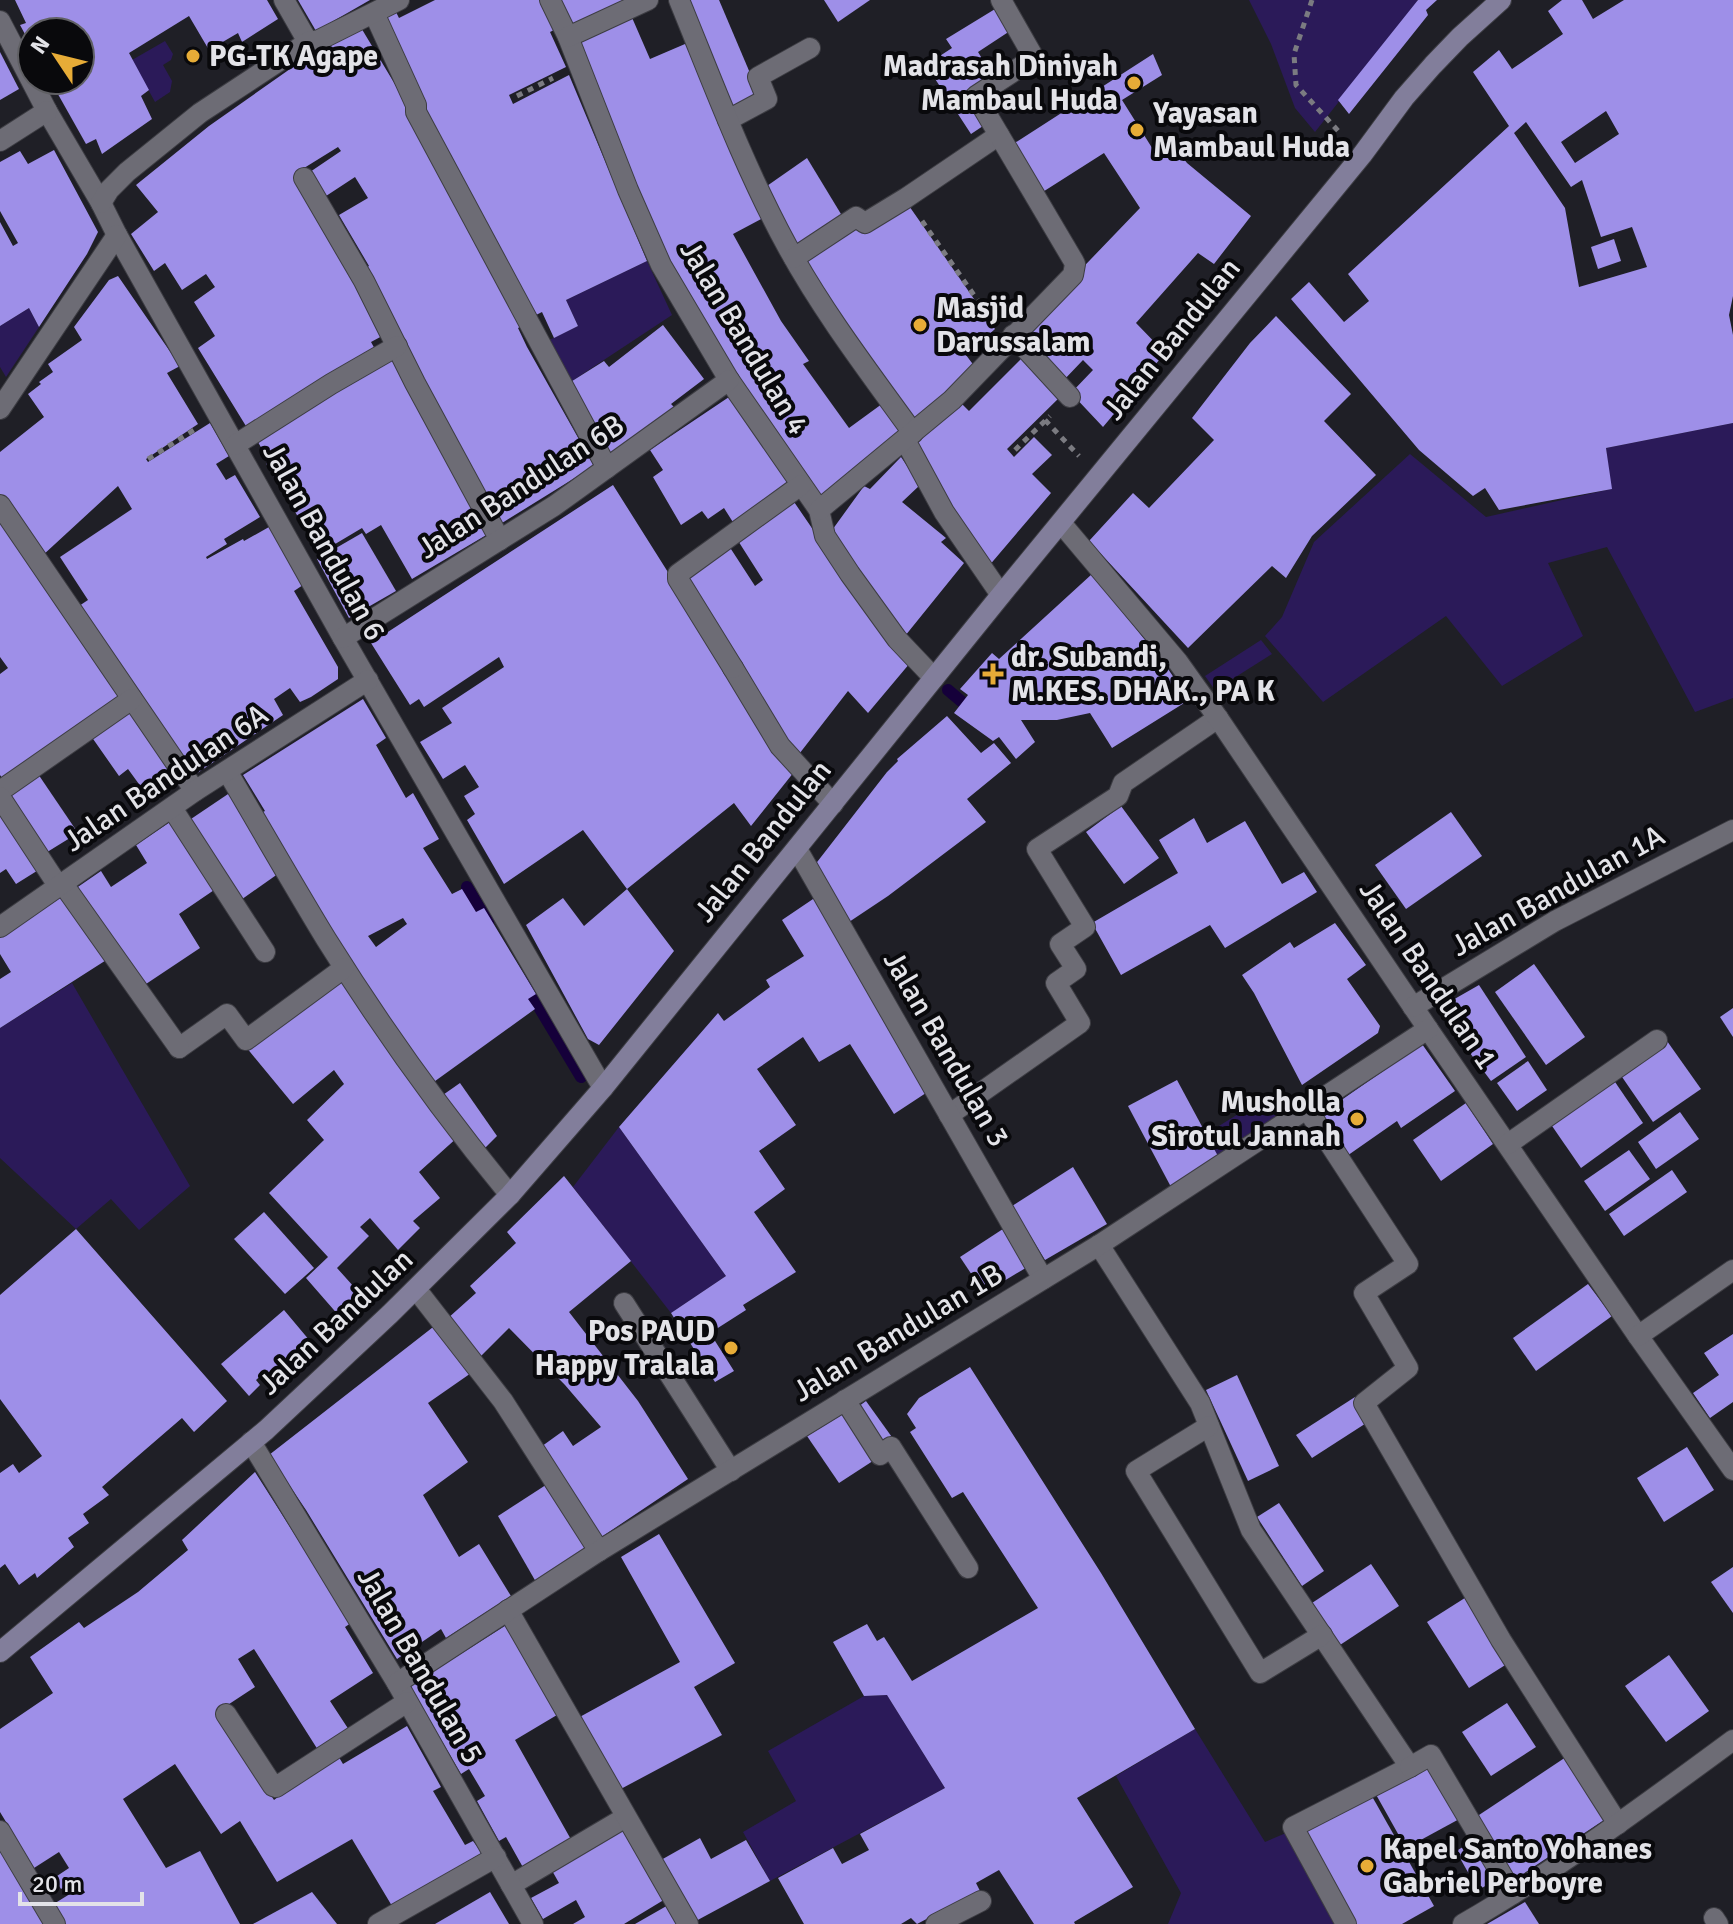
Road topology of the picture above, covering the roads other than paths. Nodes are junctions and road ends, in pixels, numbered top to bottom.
1 (284, 0) edge
2 (399, 0) edge
3 (550, 0) edge
4 (648, 0) edge
5 (679, 0) edge
6 (1001, 0) edge
7 (1501, 0) edge
8 (374, 13) junction
9 (0, 21) edge
10 (568, 37) junction
11 (308, 42) junction
12 (810, 48) dead end
13 (47, 111) junction
14 (728, 120) junction
15 (999, 135) junction
16 (0, 141) edge
17 (304, 178) dead end
18 (101, 203) junction
19 (117, 235) junction
20 (794, 258) junction
21 (1010, 338) junction
22 (397, 346) junction
23 (729, 380) junction
24 (1070, 397) road end
25 (0, 409) edge
26 (909, 437) junction
27 (235, 445) junction
28 (607, 468) junction
29 (801, 485) junction
30 (0, 505) edge
31 (819, 510) junction
32 (1061, 523) junction
33 (500, 540) junction
34 (1001, 595) junction
35 (343, 638) junction
36 (934, 678) junction
37 (368, 680) junction
38 (132, 699) junction
39 (1218, 718) junction
40 (227, 771) junction
41 (195, 791) junction
42 (0, 794) edge
43 (833, 804) junction
44 (172, 808) junction
45 (1733, 830) edge
46 (797, 849) junction
47 (61, 885) junction
48 (0, 927) edge
49 (265, 952) dead end
50 (344, 968) junction
51 (1413, 1007) junction
52 (1428, 1029) junction
53 (1657, 1040) dead end
54 (603, 1088) junction
55 (1307, 1109) junction
56 (949, 1115) junction
57 (1508, 1144) junction
58 (510, 1195) junction
59 (1099, 1245) junction
60 (1733, 1270) edge
61 (1043, 1279) junction
62 (416, 1289) junction
63 (624, 1303) dead end
64 (1638, 1336) junction
65 (845, 1400) junction
66 (1209, 1426) junction
67 (251, 1442) junction
68 (1733, 1470) edge
69 (731, 1471) junction
70 (599, 1551) junction
71 (968, 1568) dead end
72 (508, 1610) junction
73 (1322, 1635) junction
74 (3, 1644) edge
75 (397, 1683) junction
76 (407, 1702) junction
77 (226, 1714) dead end
78 (1733, 1740) edge
79 (1410, 1767) junction
80 (626, 1817) junction
81 (1618, 1824) junction
82 (0, 1831) edge
83 (496, 1857) junction
84 (511, 1885) junction
85 (1513, 1894) junction
86 (981, 1901) dead end
87 (1470, 1922) edge
88 (55, 1924) edge
89 (378, 1924) edge
90 (533, 1924) edge
91 (688, 1924) edge
92 (936, 1924) edge
93 (1346, 1924) edge

1 - 11 street
2 - 8 street
3 - 10 street, Jalan Bandulan 4
4 - 10 street
5 - 14 street
6 - 15 street
7 - 32 main road, Jalan Bandulan
8 - 11 street
8 - 28 street
9 - 13 street, Jalan Bandulan 6
10 - 23 street, Jalan Bandulan 4
11 - 18 street
12 - 14 street
13 - 16 street
13 - 18 street, Jalan Bandulan 6
14 - 20 street
15 - 20 street
15 - 21 street
17 - 22 street
18 - 19 street, Jalan Bandulan 6
19 - 25 street
19 - 27 street, Jalan Bandulan 6
20 - 26 street
21 - 24 street
21 - 26 street
22 - 27 street
22 - 33 street
23 - 28 street, Jalan Bandulan 6B
23 - 29 street, Jalan Bandulan 4
26 - 31 street
26 - 34 street
27 - 35 street, Jalan Bandulan 6
28 - 33 street, Jalan Bandulan 6B
29 - 31 street, Jalan Bandulan 4
29 - 43 street
30 - 38 street
31 - 36 street, Jalan Bandulan 4
32 - 34 main road, Jalan Bandulan
32 - 39 street, Jalan Bandulan 1
33 - 35 street, Jalan Bandulan 6B
34 - 36 main road, Jalan Bandulan
35 - 37 street, Jalan Bandulan 6
36 - 43 main road, Jalan Bandulan
37 - 40 street, Jalan Bandulan 6A
37 - 54 street, Jalan Bandulan 6
38 - 41 street
38 - 42 street
39 - 51 street, Jalan Bandulan 1
39 - 56 street
40 - 41 street, Jalan Bandulan 6A
40 - 50 street
41 - 44 street, Jalan Bandulan 6A
42 - 47 street
43 - 46 main road, Jalan Bandulan
44 - 47 street, Jalan Bandulan 6A
44 - 49 street
45 - 51 street, Jalan Bandulan 1A
46 - 54 main road, Jalan Bandulan
46 - 56 street, Jalan Bandulan 3
47 - 48 street, Jalan Bandulan 6A
47 - 50 street
50 - 58 street
51 - 52 street, Jalan Bandulan 1
52 - 55 street, Jalan Bandulan 1B
52 - 57 street, Jalan Bandulan 1
53 - 57 street
54 - 58 main road, Jalan Bandulan
55 - 59 street, Jalan Bandulan 1B
55 - 81 street
56 - 61 street, Jalan Bandulan 3
57 - 64 street, Jalan Bandulan 1
58 - 62 main road, Jalan Bandulan
59 - 61 street, Jalan Bandulan 1B
59 - 66 street
60 - 64 street
61 - 65 street, Jalan Bandulan 1B
62 - 67 main road, Jalan Bandulan
62 - 70 street
63 - 69 street
64 - 68 street, Jalan Bandulan 1
65 - 69 street, Jalan Bandulan 1B
65 - 71 street
66 - 73 street
66 - 73 street
67 - 74 main road, Jalan Bandulan
67 - 75 street, Jalan Bandulan 5
69 - 70 street, Jalan Bandulan 1B
70 - 72 street, Jalan Bandulan 1B
72 - 75 street, Jalan Bandulan 1B
72 - 80 street
73 - 79 street
75 - 76 street, Jalan Bandulan 5
76 - 77 street
76 - 83 street, Jalan Bandulan 5
78 - 81 street
79 - 85 street
79 - 93 street
80 - 84 street
80 - 91 street
81 - 85 street
82 - 88 street
83 - 84 street, Jalan Bandulan 5
83 - 89 street
84 - 90 street, Jalan Bandulan 5
85 - 87 street
86 - 92 street

